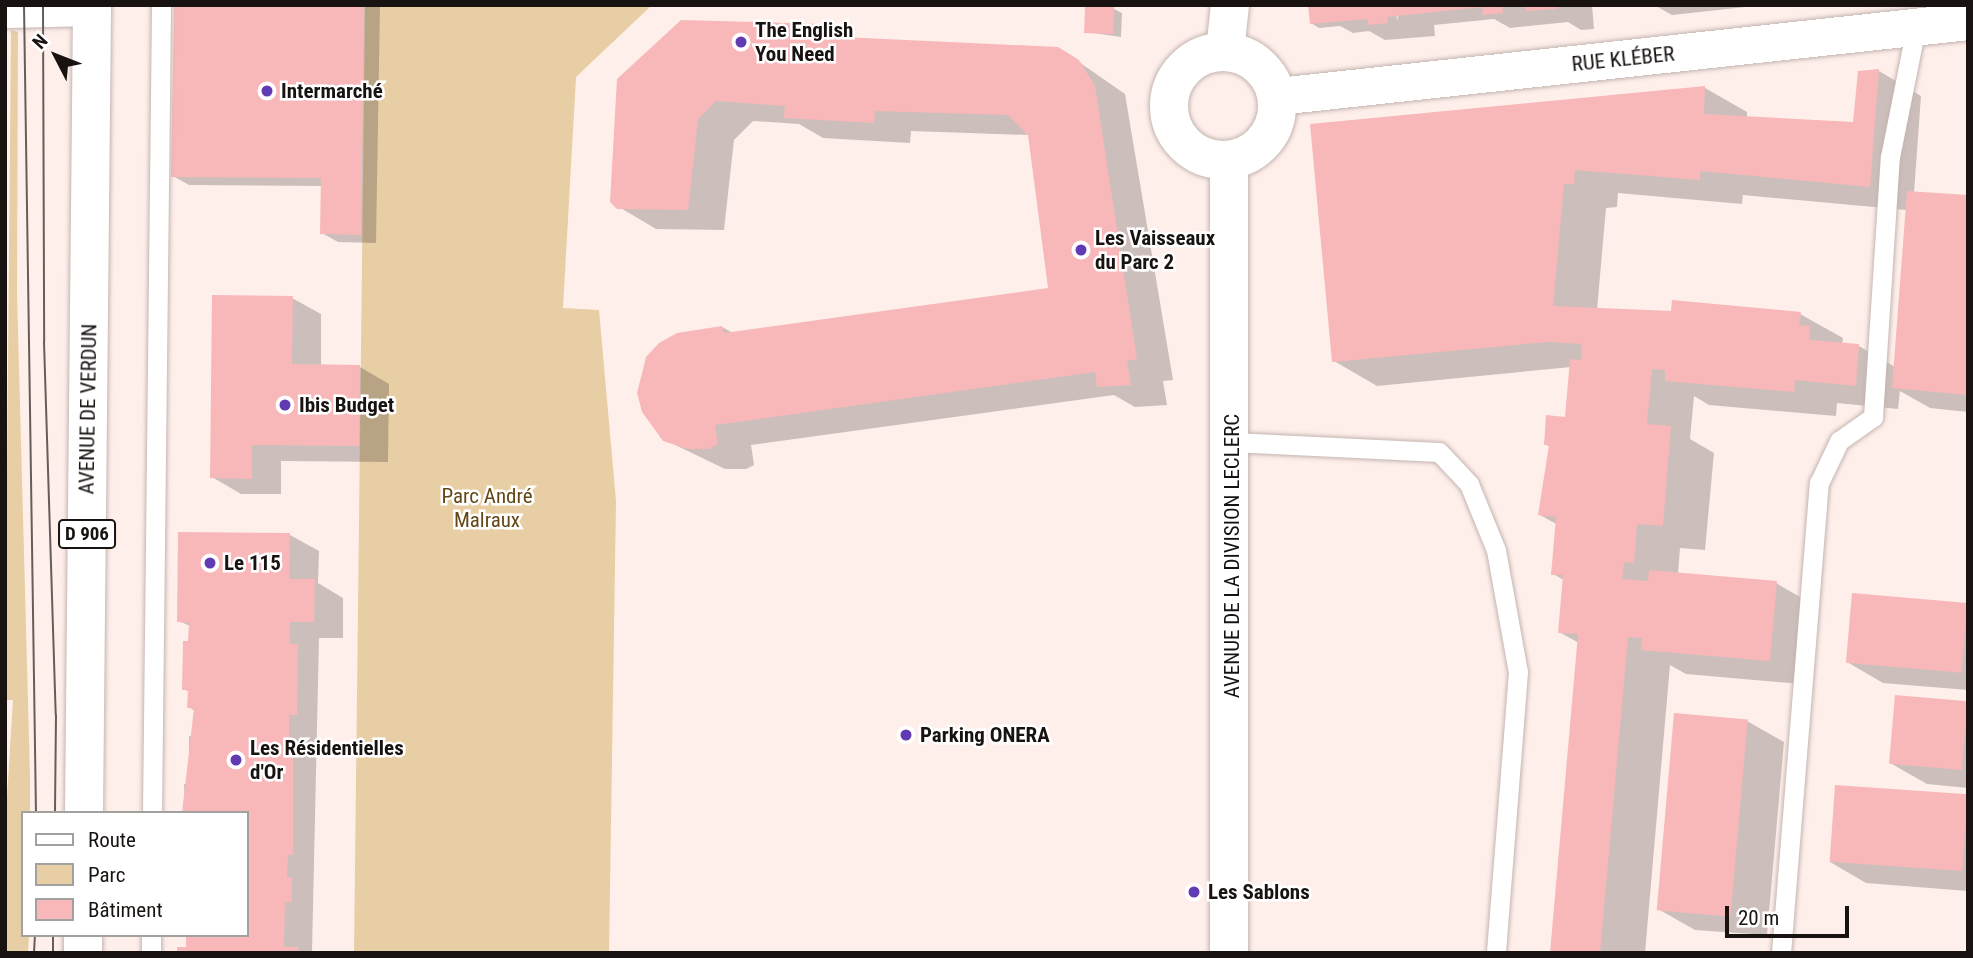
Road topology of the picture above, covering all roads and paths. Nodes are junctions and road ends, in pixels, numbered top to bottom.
1 (162, 5) edge
2 (1230, 5) edge
3 (92, 6) edge
4 (5, 9) edge
5 (1968, 21) edge
6 (1916, 27) junction
7 (1225, 51) junction
8 (1278, 96) junction
9 (1229, 160) junction
10 (1232, 442) junction
11 (84, 811) edge
12 (152, 811) edge
13 (1229, 953) edge
14 (1496, 953) edge
15 (1781, 953) edge

1 - 12 lane
2 - 7 street
3 - 4 street
3 - 11 street, AVENUE DE VERDUN / D 906
5 - 6 street, RUE KLÉBER
6 - 8 street, RUE KLÉBER
6 - 15 lane
7 - 8 street
7 - 9 street
8 - 9 street
9 - 10 street, AVENUE DE LA DIVISION LECLERC
10 - 13 street, AVENUE DE LA DIVISION LECLERC
10 - 14 lane

